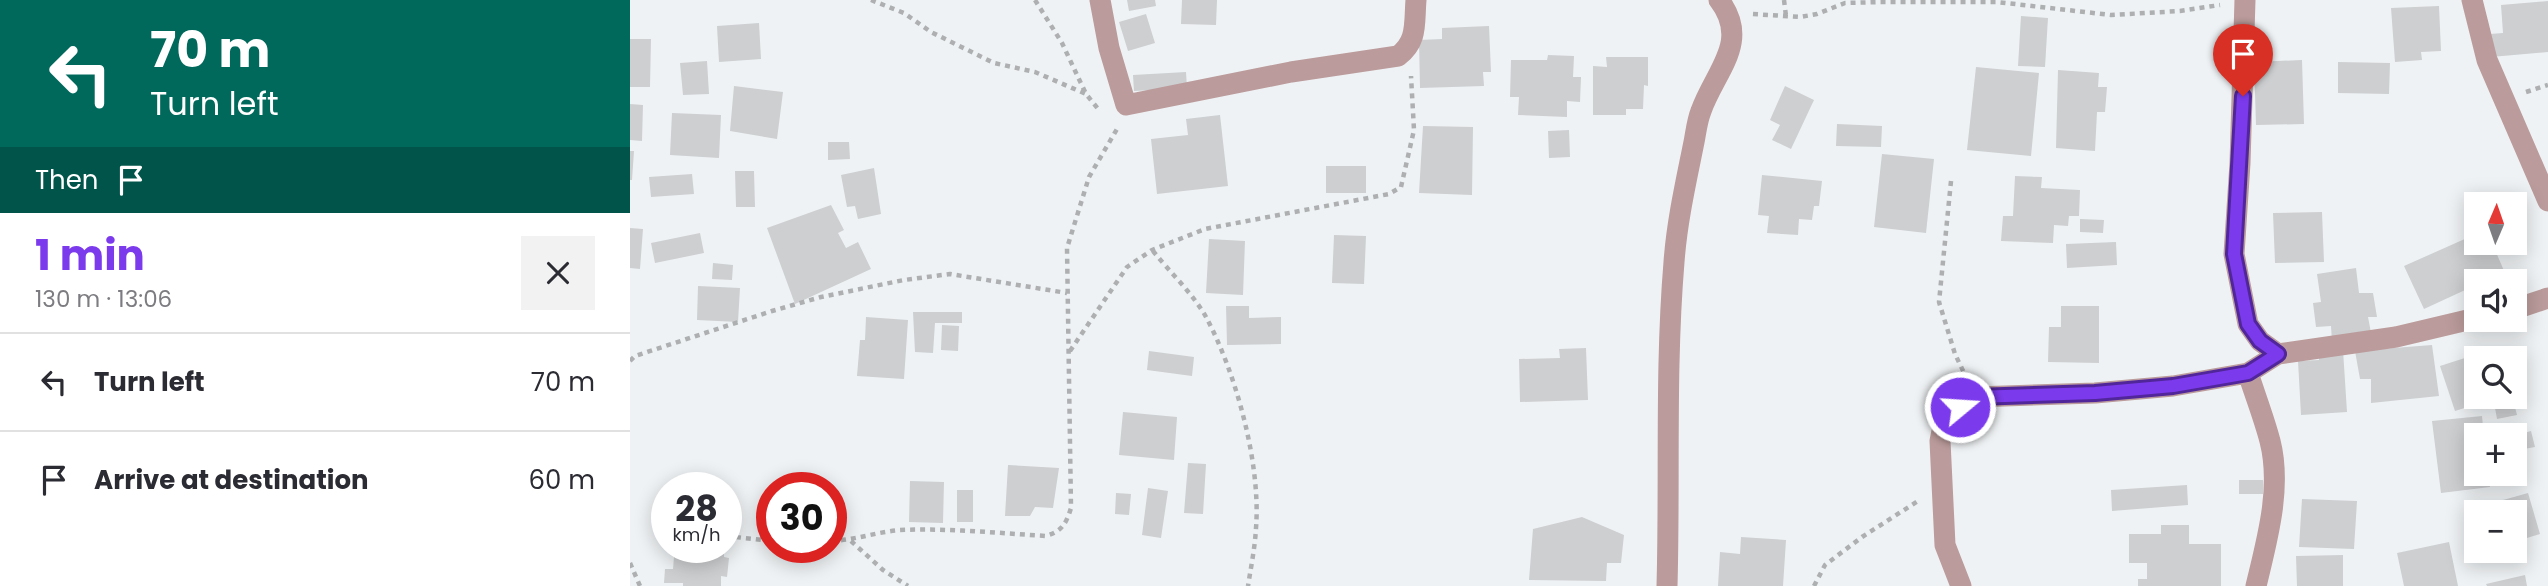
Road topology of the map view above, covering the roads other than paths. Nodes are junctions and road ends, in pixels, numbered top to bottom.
1 (1100, 0) edge
2 (1416, 0) edge
3 (2245, 0) edge
4 (2473, 0) edge
5 (1723, 6) edge
6 (2548, 201) edge
7 (2548, 298) edge
8 (2527, 305) edge
9 (2464, 321) edge
10 (2278, 354) junction
11 (2248, 373) junction
12 (1667, 586) edge
13 (1961, 586) edge
14 (2256, 586) edge

1 - 2 street
3 - 10 street
4 - 6 street
5 - 12 street
7 - 8 street
9 - 10 street
10 - 11 street
11 - 13 street
11 - 14 street

